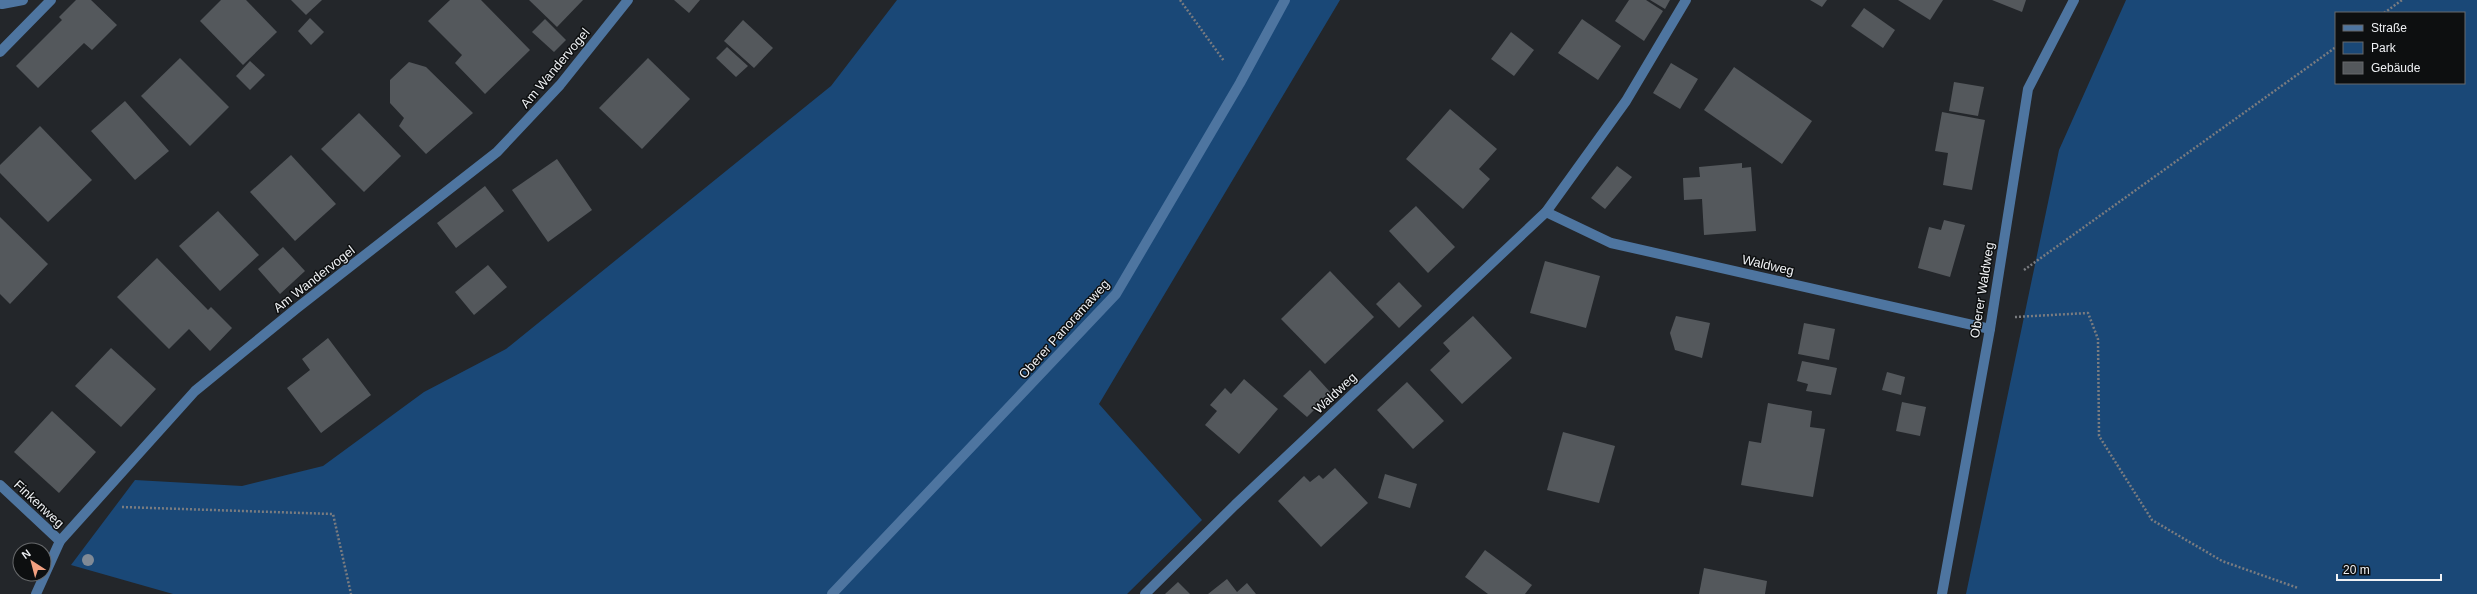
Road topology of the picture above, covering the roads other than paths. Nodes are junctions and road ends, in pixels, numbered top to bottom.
1 (0, 0) edge
2 (24, 0) edge
3 (51, 0) edge
4 (628, 0) edge
5 (1286, 0) edge
6 (1686, 0) edge
7 (2074, 0) edge
8 (0, 52) edge
9 (1546, 212) junction
10 (1991, 324) junction
11 (0, 485) edge
12 (60, 541) junction
13 (36, 594) edge
14 (832, 594) edge
15 (1145, 594) edge
16 (1942, 594) edge

1 - 2 street
3 - 8 street
4 - 12 street, Am Wandervogel
5 - 14 street, Oberer Panoramaweg
6 - 9 street, Waldweg
7 - 10 street, Oberer Waldweg
9 - 10 street, Waldweg
9 - 15 street, Waldweg
10 - 16 street, Oberer Waldweg
11 - 12 street, Finkenweg
12 - 13 street, Am Wandervogel

